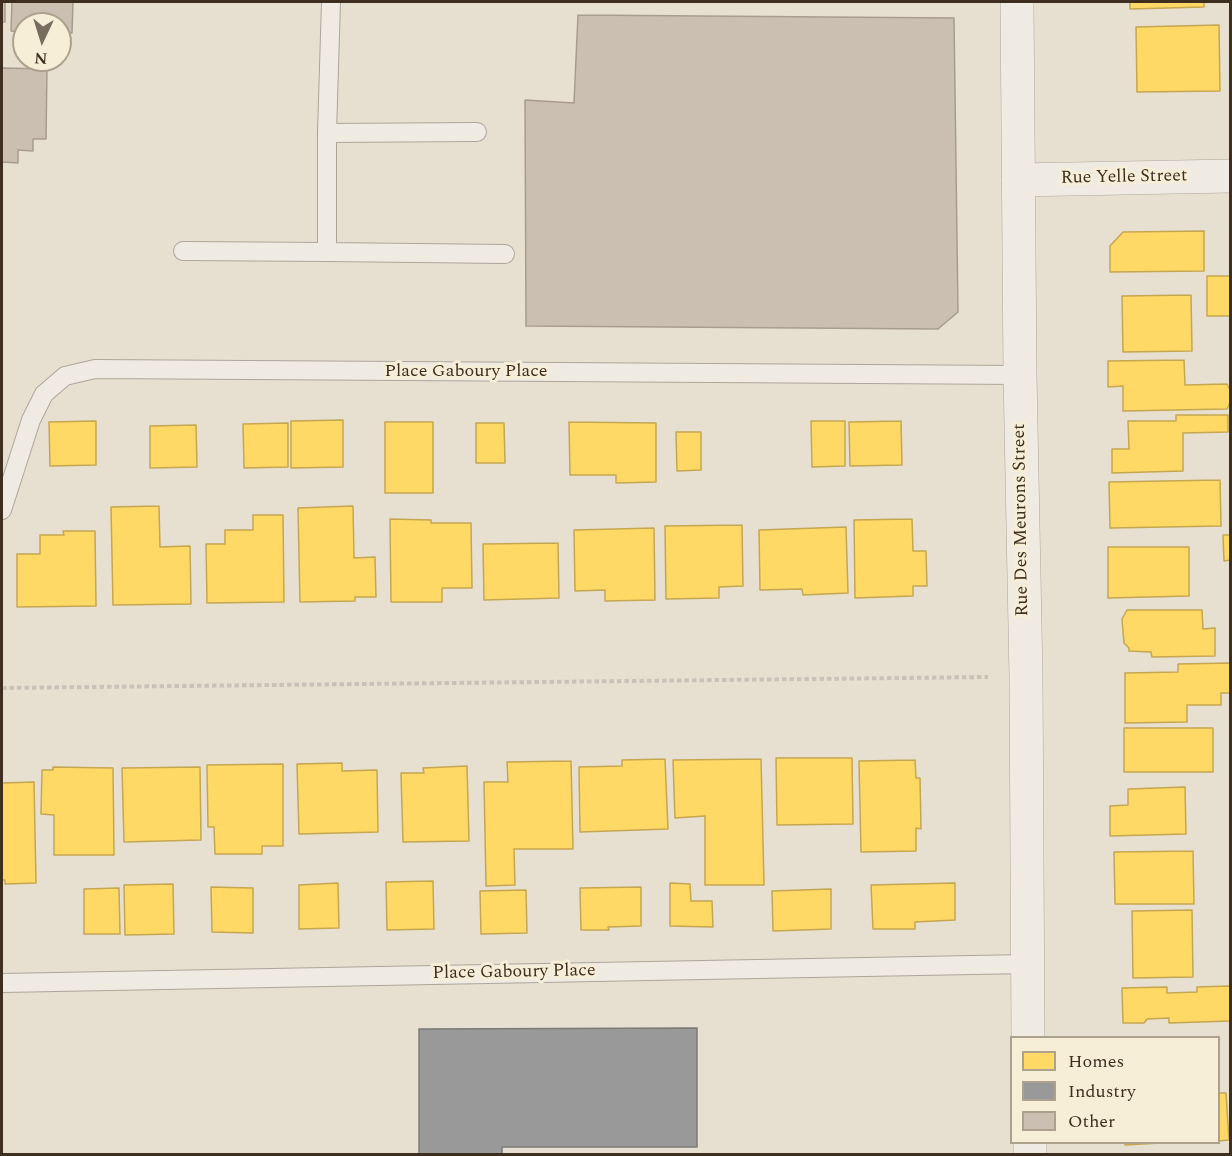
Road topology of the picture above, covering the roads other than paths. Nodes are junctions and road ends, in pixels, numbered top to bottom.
1 (331, 2) edge
2 (1017, 2) edge
3 (477, 132) dead end
4 (327, 133) junction
5 (1230, 176) edge
6 (1018, 180) junction
7 (183, 251) dead end
8 (327, 252) junction
9 (505, 255) dead end
10 (1020, 375) junction
11 (2, 510) edge
12 (1027, 964) junction
13 (2, 982) edge
14 (1028, 1036) edge

1 - 4 lane
2 - 6 street, Rue Des Meurons Street
3 - 4 lane
4 - 8 lane
5 - 6 street, Rue Yelle Street
6 - 10 street, Rue Des Meurons Street
7 - 8 lane
8 - 9 lane
10 - 11 lane, Place Gaboury Place
10 - 12 street, Rue Des Meurons Street
12 - 13 lane, Place Gaboury Place
12 - 14 street, Rue Des Meurons Street

